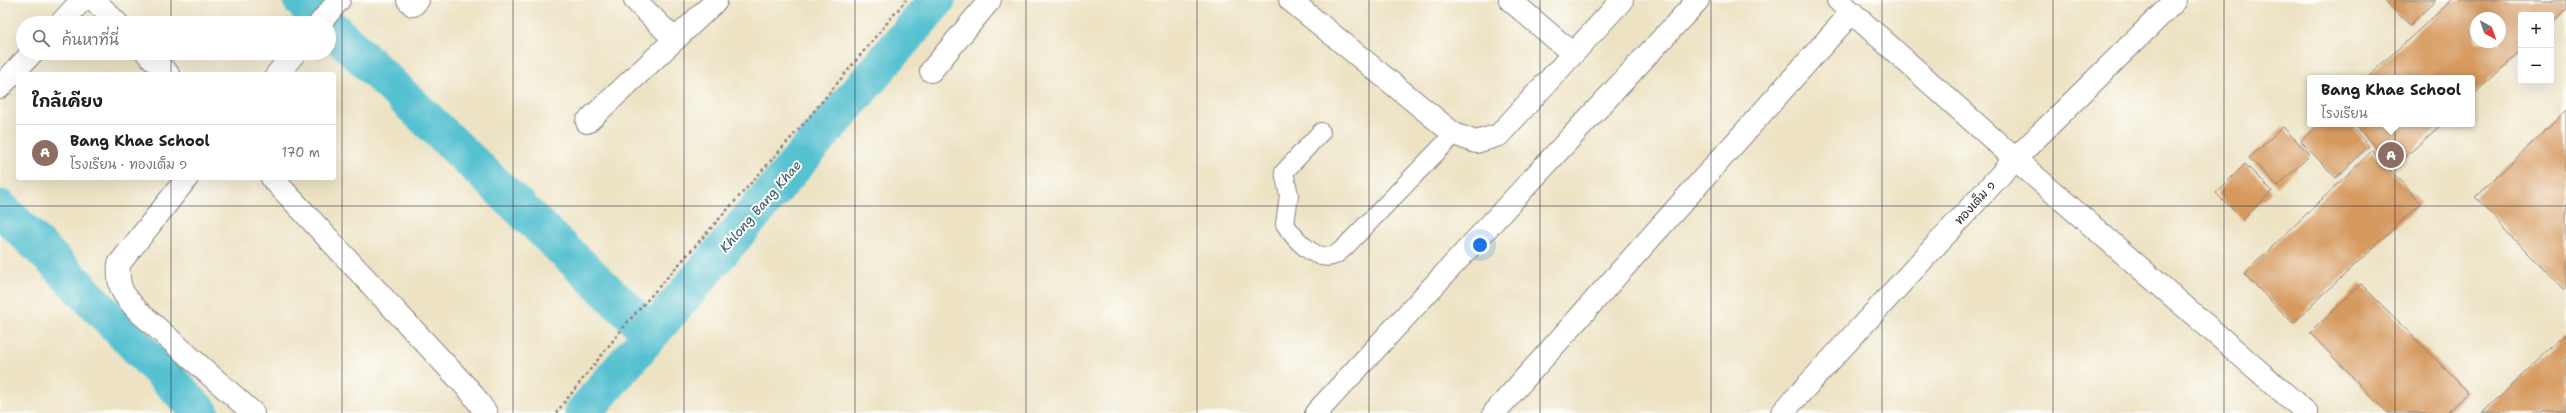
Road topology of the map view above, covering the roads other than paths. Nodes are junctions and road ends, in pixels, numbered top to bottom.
1 (82, 0) edge
2 (94, 0) edge
3 (339, 0) edge
4 (408, 0) edge
5 (418, 0) edge
6 (635, 0) edge
7 (990, 0) edge
8 (1290, 0) edge
9 (1510, 0) edge
10 (1622, 0) edge
11 (1698, 0) edge
12 (2176, 0) edge
13 (716, 1) edge
14 (1845, 6) edge
15 (67, 16) edge
16 (110, 16) edge
17 (326, 16) edge
18 (675, 40) junction
19 (1572, 53) junction
20 (25, 60) edge
21 (154, 60) edge
22 (289, 60) edge
23 (931, 71) dead end
24 (166, 72) edge
25 (279, 72) edge
26 (0, 87) edge
27 (587, 122) dead end
28 (1321, 132) dead end
29 (1454, 134) junction
30 (2015, 159) junction
31 (185, 180) edge
32 (274, 180) edge
33 (253, 413) edge
34 (486, 413) edge
35 (1316, 413) edge
36 (1494, 413) edge
37 (1782, 413) edge
38 (2308, 413) edge

1 - 15 street
2 - 16 street
3 - 17 street
4 - 5 street
6 - 18 street
7 - 23 street
8 - 29 street
9 - 19 street
10 - 19 street
11 - 35 street
12 - 30 street, ทองเต็ม ๑
13 - 18 street
14 - 30 street
14 - 36 street
18 - 27 street
19 - 29 street
20 - 26 street
21 - 24 street
22 - 25 street
28 - 29 lane
30 - 37 street, ทองเต็ม ๑
30 - 38 street
31 - 33 street
32 - 34 street

